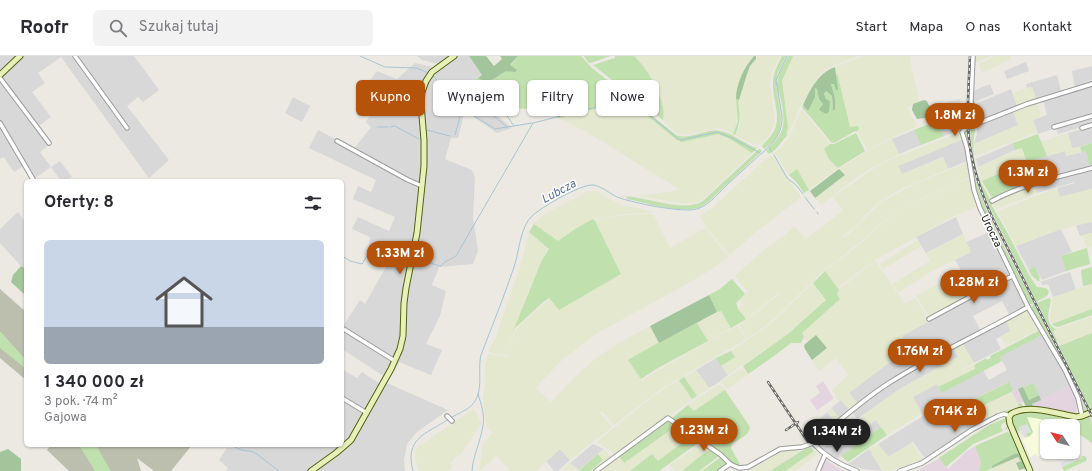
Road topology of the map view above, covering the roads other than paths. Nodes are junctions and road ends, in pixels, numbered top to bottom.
1 (20, 56) edge
2 (75, 56) edge
3 (454, 56) edge
4 (973, 56) edge
5 (0, 75) edge
6 (0, 78) edge
7 (1092, 84) edge
8 (1092, 116) edge
9 (0, 124) edge
10 (975, 124) junction
11 (1092, 125) edge
12 (1054, 127) dead end
13 (127, 128) dead end
14 (1082, 128) dead end
15 (337, 141) dead end
16 (49, 143) dead end
17 (1092, 168) edge
18 (33, 179) edge
19 (422, 186) junction
20 (992, 201) dead end
21 (1013, 276) junction
22 (1028, 307) junction
23 (929, 319) dead end
24 (344, 329) edge
25 (395, 361) junction
26 (344, 399) edge
27 (1092, 412) edge
28 (367, 413) junction
29 (447, 416) dead end
30 (1010, 416) junction
31 (1082, 416) junction
32 (452, 421) dead end
33 (813, 443) junction
34 (344, 447) edge
35 (344, 447) edge
36 (825, 455) junction
37 (730, 464) junction
38 (311, 471) edge
39 (596, 471) edge
40 (720, 471) edge
41 (818, 471) edge
42 (857, 471) edge
43 (900, 471) edge
44 (1030, 471) edge

1 - 5 street
2 - 13 street
3 - 19 street
4 - 10 street
6 - 16 street
7 - 10 street
8 - 12 street
9 - 18 street
10 - 21 street, Urocza
11 - 14 street
15 - 19 street
17 - 20 street
19 - 25 street
21 - 22 street, Urocza
21 - 23 street
22 - 31 street, Urocza
22 - 33 street
24 - 25 street
25 - 28 street
26 - 28 street
27 - 31 street
28 - 34 street
29 - 32 street
30 - 31 street
30 - 43 street
30 - 44 street
33 - 36 street
33 - 37 street
35 - 38 street
36 - 41 street
36 - 42 street
37 - 39 street
37 - 40 street

